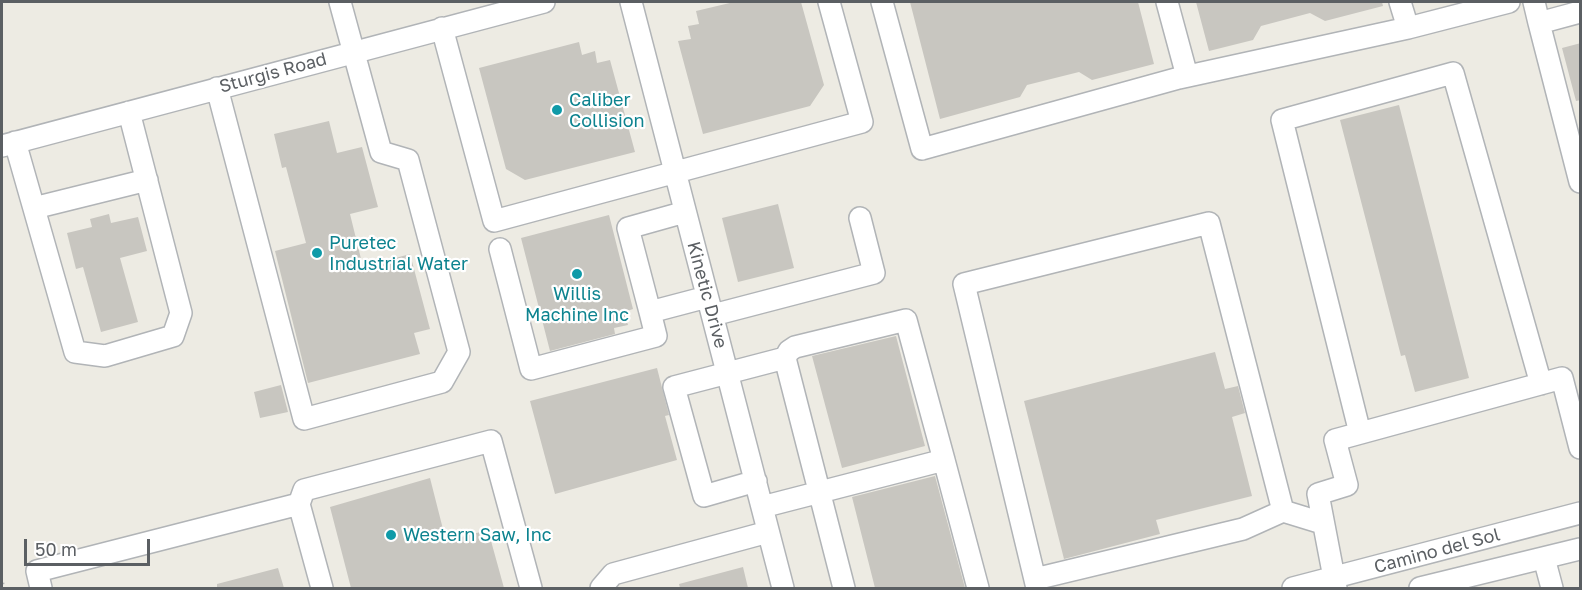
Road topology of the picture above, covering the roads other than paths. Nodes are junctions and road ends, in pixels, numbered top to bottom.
1 (340, 2) edge
2 (544, 2) edge
3 (631, 2) edge
4 (829, 2) edge
5 (882, 2) edge
6 (1167, 2) edge
7 (1400, 2) edge
8 (1509, 2) edge
9 (1534, 2) edge
10 (1581, 12) edge
11 (1539, 23) junction
12 (442, 28) junction
13 (1408, 28) junction
14 (353, 51) junction
15 (1188, 76) junction
16 (218, 88) junction
17 (129, 112) junction
18 (8, 144) edge
19 (675, 173) junction
20 (147, 180) junction
21 (1581, 182) edge
22 (34, 208) junction
23 (685, 212) junction
24 (860, 218) dead end
25 (500, 249) dead end
26 (710, 306) junction
27 (650, 312) junction
28 (785, 358) junction
29 (728, 373) junction
30 (1541, 384) junction
31 (1360, 433) junction
32 (1579, 437) edge
33 (944, 460) junction
34 (756, 481) junction
35 (819, 493) junction
36 (299, 504) junction
37 (762, 507) junction
38 (1283, 511) junction
39 (1581, 513) edge
40 (1322, 523) junction
41 (768, 532) junction
42 (1581, 549) edge
43 (1544, 558) junction
44 (1335, 583) edge
45 (1036, 584) edge
46 (41, 588) edge
47 (322, 588) edge
48 (531, 588) edge
49 (602, 588) edge
50 (783, 588) edge
51 (844, 588) edge
52 (978, 588) edge
53 (1293, 588) edge
54 (1420, 588) edge
55 (1552, 588) edge

1 - 14 street
2 - 12 street, Sturgis Road
3 - 19 street, Kinetic Drive
4 - 19 street
5 - 15 street
6 - 15 street
7 - 13 street
8 - 13 street
9 - 11 street
10 - 11 street
11 - 21 street
12 - 14 street, Sturgis Road
12 - 19 street
13 - 15 street
14 - 16 street, Sturgis Road
14 - 16 street
16 - 17 street, Sturgis Road
17 - 18 street, Sturgis Road
17 - 20 street
18 - 22 street
19 - 23 street, Kinetic Drive
20 - 22 street
20 - 22 street
23 - 26 street, Kinetic Drive
23 - 27 street
24 - 26 street
25 - 27 street
26 - 27 street
26 - 29 street, Kinetic Drive
28 - 29 street
28 - 33 street
28 - 35 street
29 - 34 street, Kinetic Drive
29 - 34 street
30 - 31 street
30 - 31 street
30 - 32 street
31 - 40 street
33 - 35 street
33 - 52 street
34 - 37 street, Kinetic Drive
35 - 37 street
35 - 51 street
36 - 46 street
36 - 47 street
36 - 48 street
37 - 41 street, Kinetic Drive
38 - 40 street
38 - 45 street
38 - 45 street
39 - 44 street, Camino del Sol
40 - 44 street
41 - 49 street
41 - 50 street, Kinetic Drive
42 - 43 street, Camino del Sol
43 - 54 street, Camino del Sol
43 - 55 street
44 - 53 street, Camino del Sol

